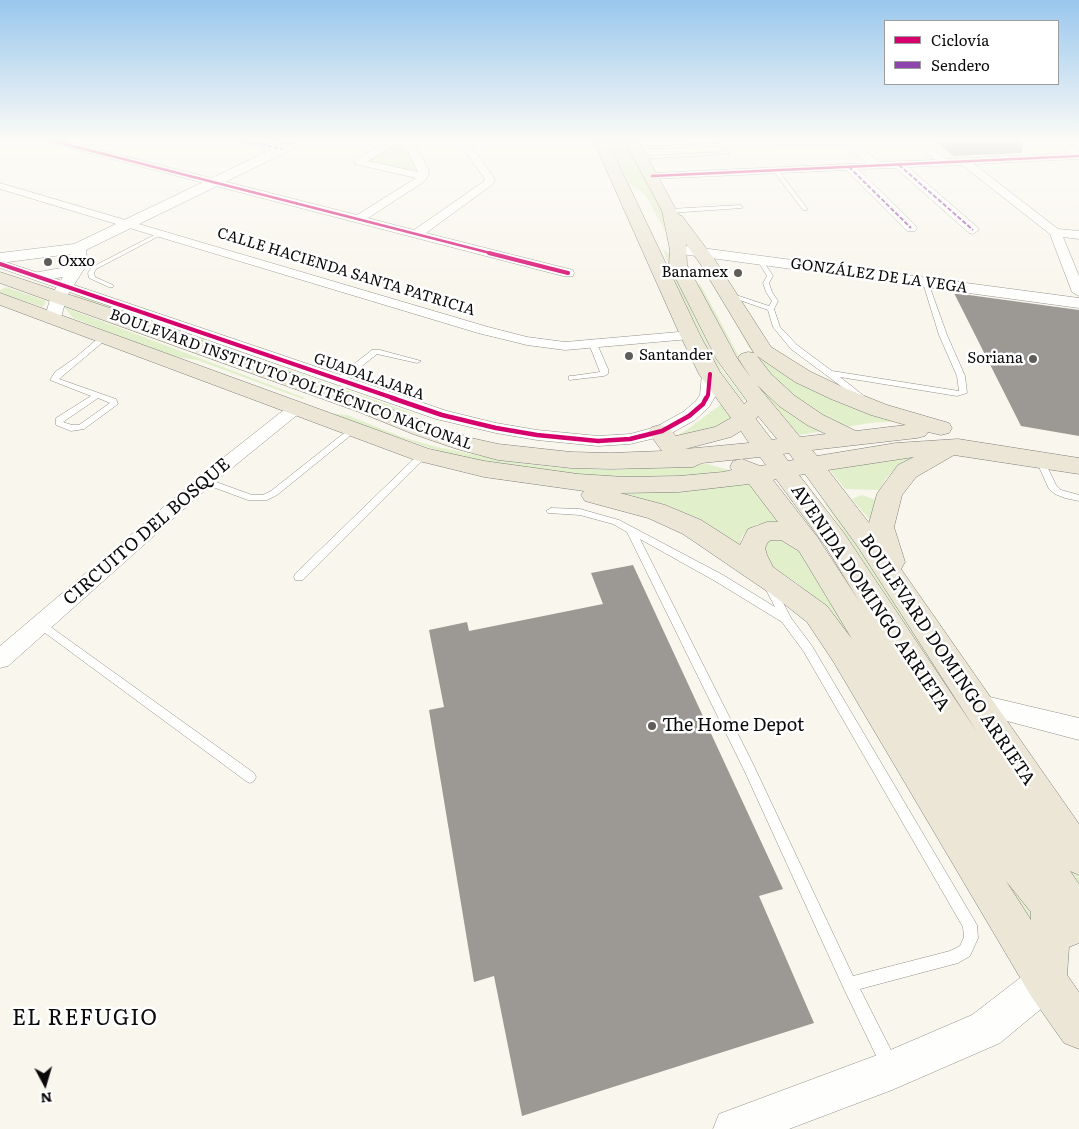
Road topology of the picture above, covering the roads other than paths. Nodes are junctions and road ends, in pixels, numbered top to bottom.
1 (23, 193) edge
2 (193, 193) edge
3 (252, 193) edge
4 (399, 193) edge
5 (475, 193) edge
6 (624, 193) edge
7 (633, 193) edge
8 (661, 193) edge
9 (793, 193) edge
10 (876, 193) edge
11 (931, 193) edge
12 (1004, 193) edge
13 (740, 207) dead end
14 (805, 209) dead end
15 (670, 211) junction
16 (359, 219) junction
17 (128, 224) junction
18 (911, 228) dead end
19 (974, 230) dead end
20 (1054, 232) junction
21 (160, 234) junction
22 (416, 234) junction
23 (1079, 234) edge
24 (78, 248) junction
25 (678, 250) junction
26 (31, 254) junction
27 (730, 256) joint
28 (0, 258) edge
29 (760, 260) junction
30 (0, 264) edge
31 (1074, 264) edge
32 (78, 266) junction
33 (698, 268) junction
34 (16, 269) junction
35 (568, 273) dead end
36 (39, 276) junction
37 (0, 277) edge
38 (926, 283) junction
39 (111, 286) dead end
40 (1079, 292) edge
41 (726, 294) junction
42 (0, 299) edge
43 (59, 299) junction
44 (1079, 303) edge
45 (771, 309) junction
46 (690, 335) junction
47 (105, 337) junction
48 (593, 344) junction
49 (248, 356) junction
50 (417, 361) dead end
51 (828, 373) junction
52 (710, 374) junction
53 (572, 378) dead end
54 (339, 380) junction
55 (96, 396) junction
56 (758, 401) junction
57 (367, 407) junction
58 (296, 408) junction
59 (878, 410) junction
60 (744, 420) junction
61 (431, 422) junction
62 (941, 428) junction
63 (353, 429) junction
64 (850, 437) junction
65 (669, 445) junction
66 (958, 447) junction
67 (1079, 450) edge
68 (896, 451) junction
69 (423, 455) junction
70 (1039, 458) junction
71 (782, 460) junction
72 (1079, 466) edge
73 (484, 469) junction
74 (205, 481) junction
75 (1079, 498) edge
76 (613, 510) junction
77 (551, 511) dead end
78 (630, 530) junction
79 (809, 545) junction
80 (763, 574) junction
81 (299, 577) dead end
82 (902, 592) junction
83 (786, 619) junction
84 (41, 624) junction
85 (0, 659) edge
86 (977, 704) junction
87 (1079, 729) edge
88 (250, 777) dead end
89 (1065, 890) edge
90 (1079, 937) edge
91 (1046, 981) junction
92 (849, 984) junction
93 (1079, 1028) edge
94 (892, 1070) junction
95 (734, 1129) edge

1 - 17 street, CALLE HACIENDA SANTA PATRICIA
2 - 17 street
3 - 16 street
4 - 16 street
5 - 22 street
6 - 46 main road, AVENIDA DOMINGO ARRIETA
7 - 25 main road
8 - 15 main road
9 - 14 lane
10 - 18 street
11 - 19 street
12 - 20 street
13 - 15 lane
15 - 25 main road
15 - 33 main road
16 - 22 street
17 - 21 street, CALLE HACIENDA SANTA PATRICIA
17 - 24 street
20 - 23 street
20 - 31 street
21 - 39 lane
21 - 48 street, CALLE HACIENDA SANTA PATRICIA
22 - 35 street
24 - 26 street
24 - 32 street
25 - 33 main road
26 - 28 street
26 - 34 street
27 - 29 street, GONZÁLEZ DE LA VEGA
27 - 33 main road
29 - 38 street, GONZÁLEZ DE LA VEGA
29 - 45 lane
30 - 34 street
31 - 40 street
32 - 36 street
32 - 43 street
33 - 41 main road
33 - 56 main road, AVENIDA DOMINGO ARRIETA
33 - 64 main road
34 - 36 street
36 - 43 street
37 - 43 main road, BOULEVARD INSTITUTO POLITÉCNICO NACIONAL
38 - 44 street, GONZÁLEZ DE LA VEGA
38 - 51 lane
41 - 45 lane
41 - 59 main road
42 - 43 main road, BOULEVARD INSTITUTO POLITÉCNICO NACIONAL
43 - 47 main road, BOULEVARD INSTITUTO POLITÉCNICO NACIONAL
43 - 49 main road, BOULEVARD INSTITUTO POLITÉCNICO NACIONAL
45 - 51 lane
46 - 48 street, CALLE HACIENDA SANTA PATRICIA
46 - 52 main road, AVENIDA DOMINGO ARRIETA
47 - 55 lane
47 - 58 main road, BOULEVARD INSTITUTO POLITÉCNICO NACIONAL
48 - 53 lane
49 - 54 street, GUADALAJARA
49 - 57 main road, BOULEVARD INSTITUTO POLITÉCNICO NACIONAL
50 - 54 lane
51 - 59 lane
52 - 60 main road, AVENIDA DOMINGO ARRIETA
52 - 65 street, GUADALAJARA
54 - 61 street, GUADALAJARA
55 - 55 lane
56 - 60 main road
56 - 71 main road, AVENIDA DOMINGO ARRIETA
57 - 58 main road
57 - 61 main road, BOULEVARD INSTITUTO POLITÉCNICO NACIONAL
58 - 63 main road, BOULEVARD INSTITUTO POLITÉCNICO NACIONAL
58 - 74 street, CIRCUITO DEL BOSQUE
59 - 62 main road
60 - 65 main road
60 - 71 main road, AVENIDA DOMINGO ARRIETA
61 - 65 street, GUADALAJARA
61 - 65 main road, BOULEVARD INSTITUTO POLITÉCNICO NACIONAL
62 - 64 main road
62 - 67 main road
63 - 69 main road, BOULEVARD INSTITUTO POLITÉCNICO NACIONAL
63 - 74 lane
64 - 68 main road
64 - 71 main road
65 - 71 main road
66 - 68 main road
66 - 70 main road
66 - 82 main road
68 - 71 main road
69 - 73 main road, BOULEVARD INSTITUTO POLITÉCNICO NACIONAL
69 - 81 lane
70 - 72 main road
70 - 75 lane
71 - 73 main road, BOULEVARD INSTITUTO POLITÉCNICO NACIONAL
71 - 79 main road
71 - 82 main road, BOULEVARD DOMINGO ARRIETA
71 - 89 main road, AVENIDA DOMINGO ARRIETA
73 - 76 main road
74 - 84 street, CIRCUITO DEL BOSQUE
76 - 77 lane
76 - 78 lane
76 - 80 main road
78 - 83 lane
78 - 92 lane
79 - 80 main road
79 - 89 main road
80 - 83 lane
80 - 91 main road
82 - 86 main road, BOULEVARD DOMINGO ARRIETA
83 - 92 lane
84 - 85 street, CIRCUITO DEL BOSQUE
84 - 88 lane
86 - 87 street
86 - 89 main road, BOULEVARD DOMINGO ARRIETA
89 - 90 main road
89 - 91 main road
91 - 93 main road
91 - 94 street
92 - 94 lane
94 - 95 street

